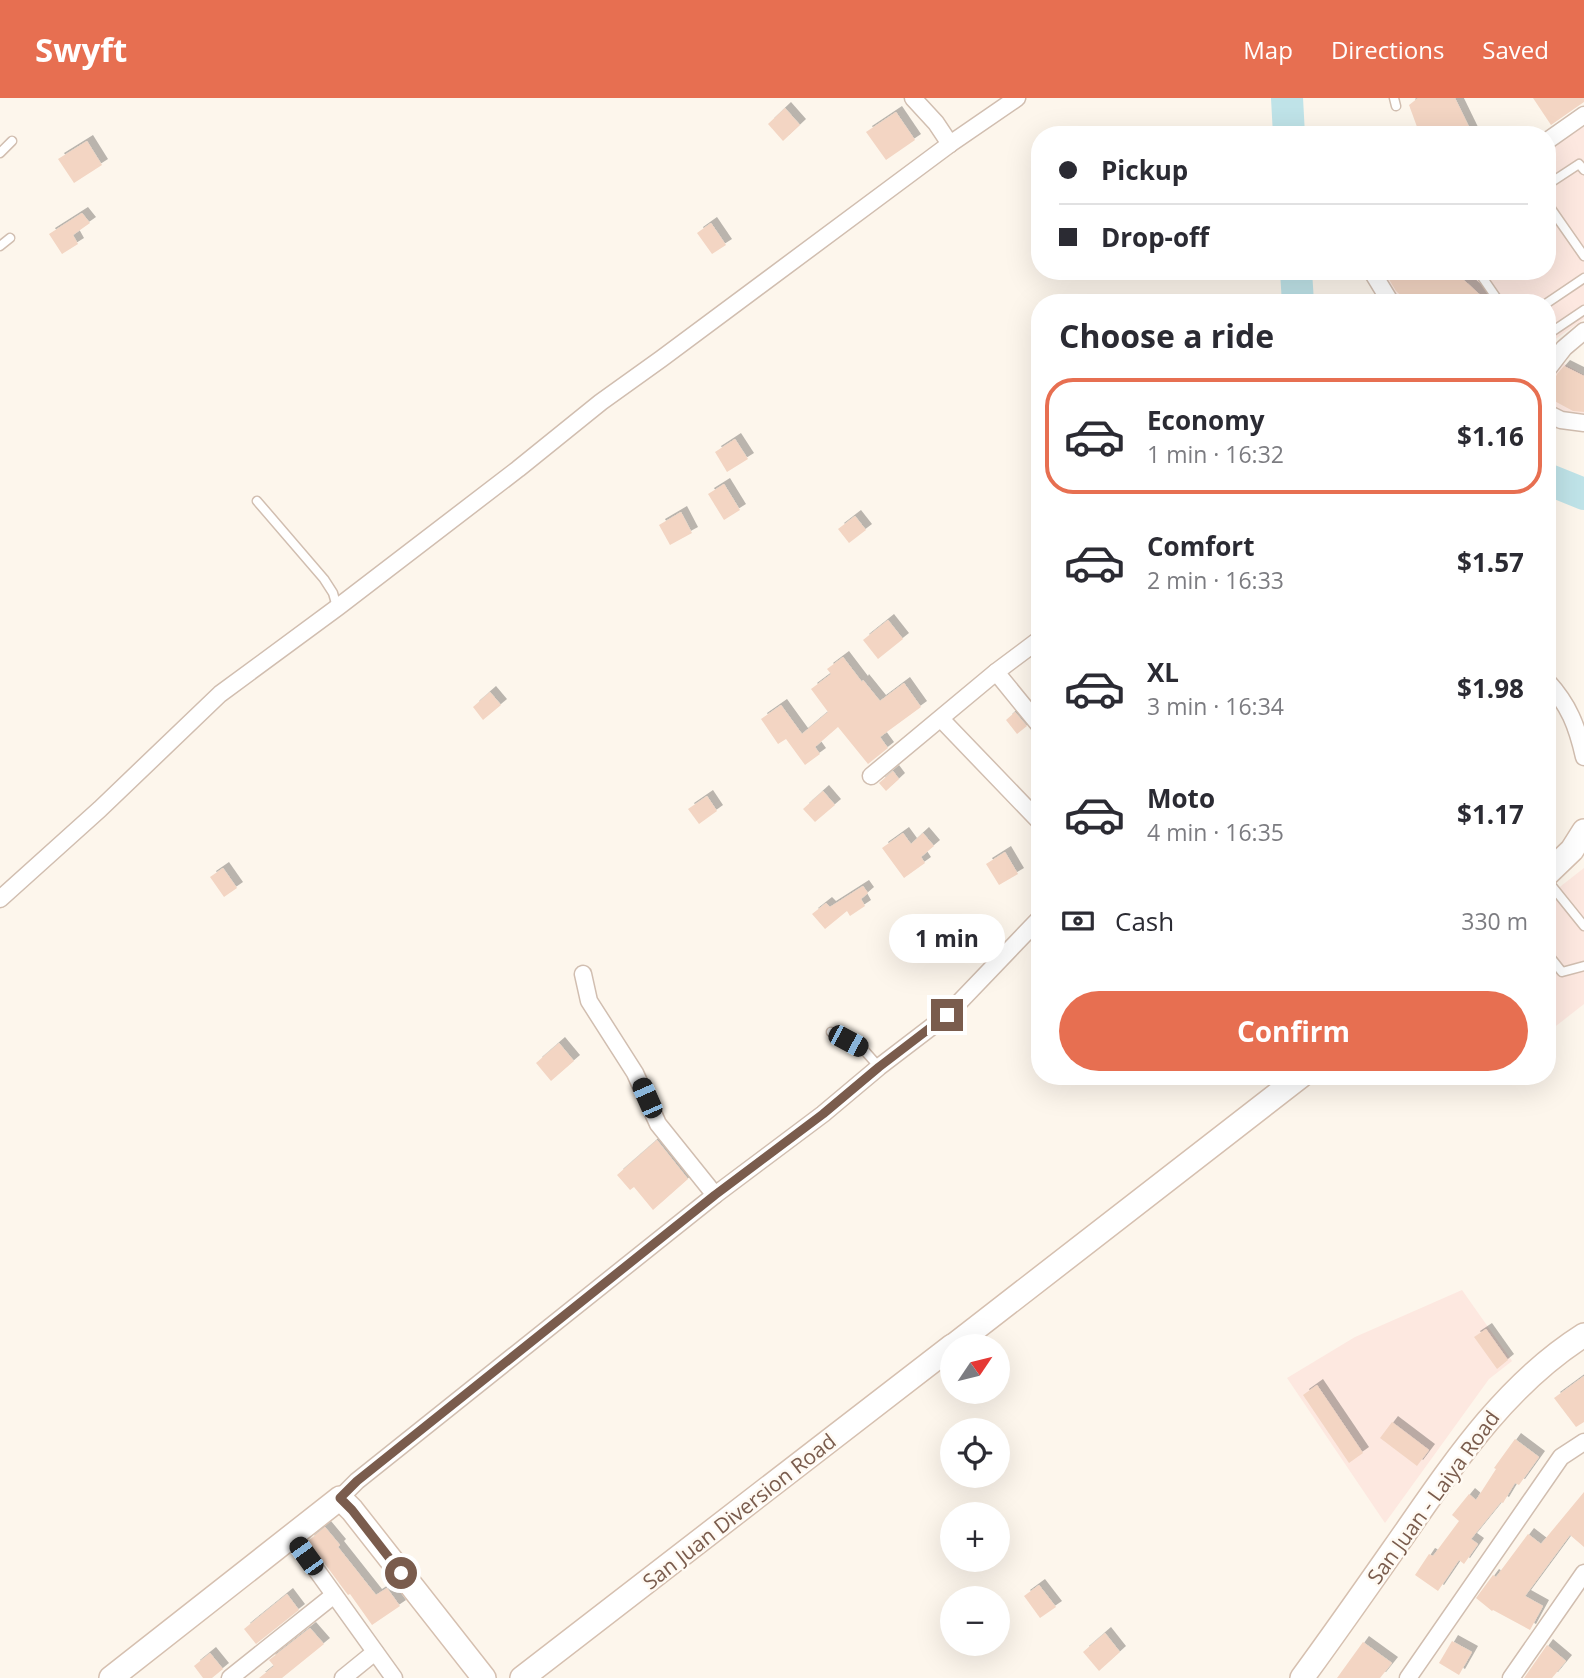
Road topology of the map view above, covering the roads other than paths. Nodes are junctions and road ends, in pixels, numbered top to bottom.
1 (914, 98) edge
2 (1017, 98) edge
3 (1584, 116) edge
4 (1556, 135) edge
5 (12, 141) dead end
6 (950, 144) junction
7 (0, 153) edge
8 (1584, 170) edge
9 (1556, 180) edge
10 (1556, 216) edge
11 (10, 238) dead end
12 (0, 246) edge
13 (1584, 256) edge
14 (1584, 278) edge
15 (1556, 297) edge
16 (1584, 310) edge
17 (1556, 329) edge
18 (1584, 331) edge
19 (1556, 358) edge
20 (1556, 418) edge
21 (1584, 423) edge
22 (257, 501) dead end
23 (338, 607) junction
24 (1031, 646) edge
25 (996, 672) junction
26 (1556, 691) edge
27 (1031, 715) edge
28 (941, 719) junction
29 (1584, 757) edge
30 (871, 776) dead end
31 (1031, 813) edge
32 (1584, 831) edge
33 (1556, 865) edge
34 (1556, 891) edge
35 (0, 898) edge
36 (1584, 906) edge
37 (1574, 913) junction
38 (1584, 926) edge
39 (1031, 927) edge
40 (1556, 964) edge
41 (1584, 966) edge
42 (583, 974) dead end
43 (831, 1032) dead end
44 (879, 1067) junction
45 (1289, 1085) edge
46 (715, 1195) junction
47 (968, 1334) edge
48 (1584, 1335) edge
49 (940, 1355) edge
50 (1584, 1442) edge
51 (340, 1498) junction
52 (292, 1536) junction
53 (1584, 1573) edge
54 (334, 1595) junction
55 (375, 1652) junction
56 (537, 1674) edge
57 (111, 1678) edge
58 (230, 1678) edge
59 (343, 1678) edge
60 (394, 1678) edge
61 (484, 1678) edge
62 (1303, 1678) edge
63 (1408, 1678) edge
64 (1511, 1678) edge

1 - 6 street
2 - 6 street
3 - 4 street
5 - 7 lane
6 - 23 street
8 - 9 lane
10 - 13 lane
11 - 12 lane
14 - 15 lane
16 - 17 lane
18 - 19 street
20 - 21 street
22 - 23 lane
23 - 35 street
24 - 25 street
25 - 27 street
25 - 28 street
26 - 29 street
28 - 30 street
28 - 31 street
32 - 33 street
34 - 37 lane
36 - 37 lane
37 - 38 lane
39 - 44 street
40 - 41 lane
42 - 46 street
43 - 44 lane
44 - 46 street
45 - 47 street, San Juan Diversion Road
46 - 51 street
48 - 62 street, San Juan - Laiya Road
49 - 56 street, San Juan Diversion Road
50 - 63 street
51 - 52 street
51 - 61 street
52 - 54 street
52 - 57 street
53 - 64 street
54 - 55 street
54 - 58 street
55 - 59 street
55 - 60 street

